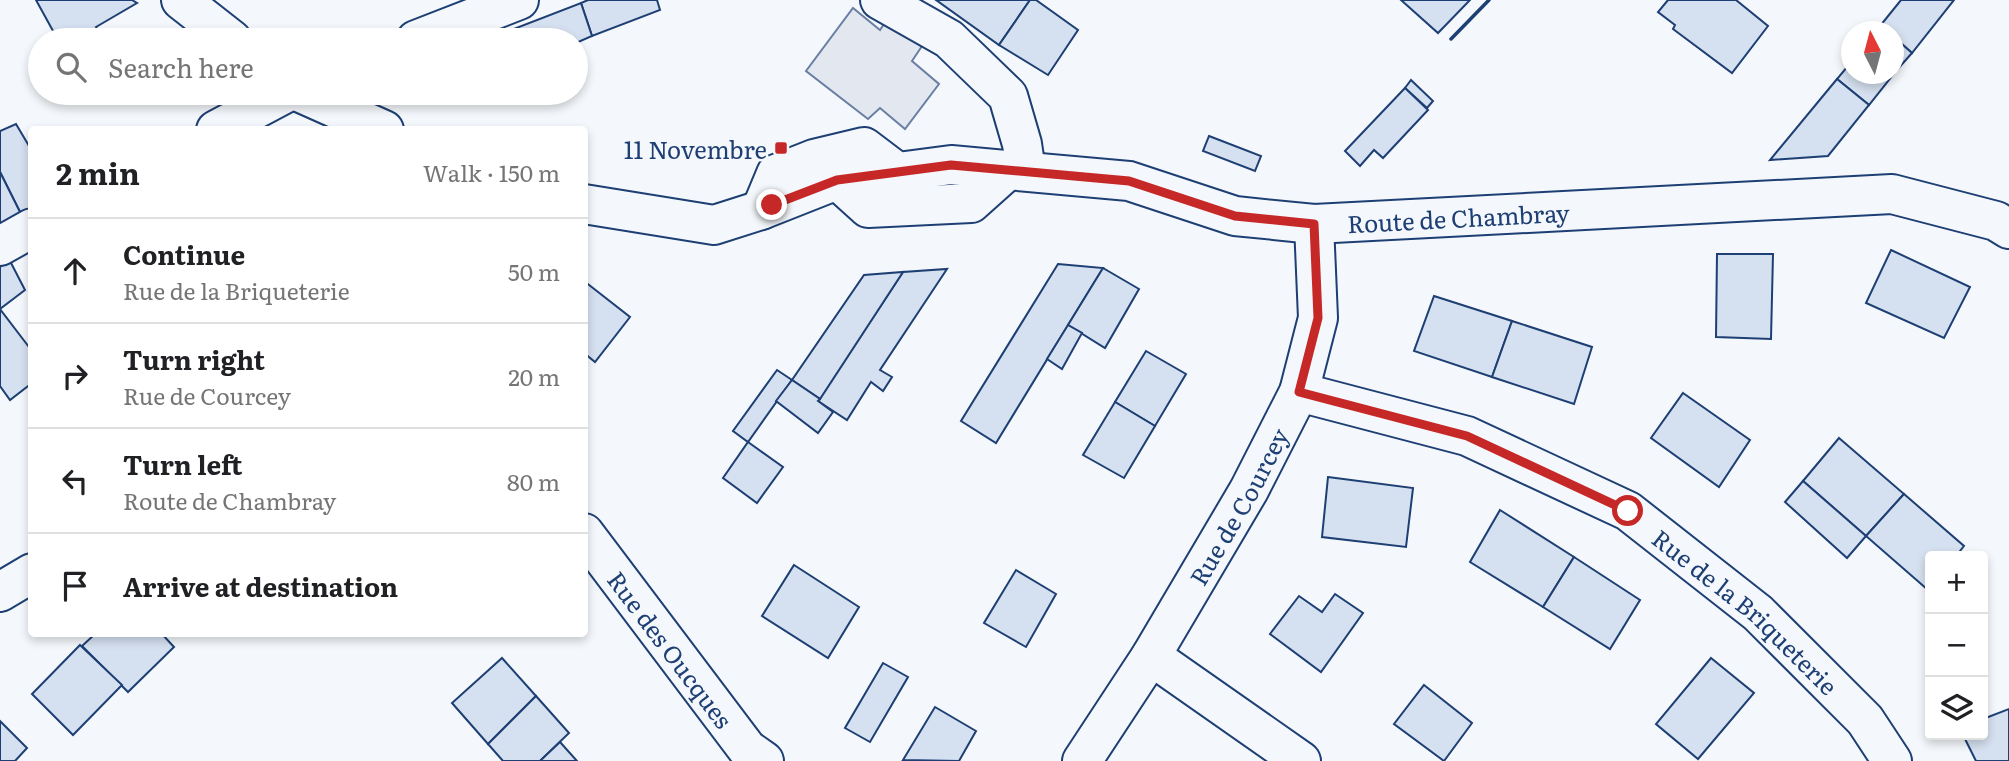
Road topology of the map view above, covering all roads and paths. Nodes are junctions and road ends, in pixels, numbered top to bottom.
1 (181, 0) edge
2 (519, 0) edge
3 (880, 0) edge
4 (461, 10) edge
5 (217, 28) edge
6 (434, 28) edge
7 (263, 105) edge
8 (328, 105) edge
9 (224, 126) edge
10 (375, 126) edge
11 (1017, 170) junction
12 (897, 172) junction
13 (837, 180) junction
14 (588, 205) edge
15 (761, 210) junction
16 (1314, 224) junction
17 (2009, 229) edge
18 (28, 230) edge
19 (0, 247) edge
20 (1299, 392) junction
21 (588, 538) edge
22 (28, 575) edge
23 (0, 592) edge
24 (1151, 656) junction
25 (764, 761) edge
26 (1082, 761) edge
27 (1301, 761) edge
28 (1892, 761) edge

1 - 5 street
2 - 4 street
3 - 11 street
4 - 6 street
7 - 9 street
8 - 10 street
11 - 12 street, Route de Chambray
11 - 13 street
11 - 16 street, Route de Chambray
12 - 13 street, Route de Chambray
12 - 15 street
13 - 15 street, Route de Chambray
14 - 15 street, Route de Chambray
16 - 17 street, Route de Chambray
16 - 20 street, Rue de Courcey
18 - 19 street
20 - 24 street, Rue de Courcey
20 - 28 street, Rue de la Briqueterie
21 - 25 street, Rue des Oucques
22 - 23 street
24 - 26 street, Rue de Courcey
24 - 27 street

